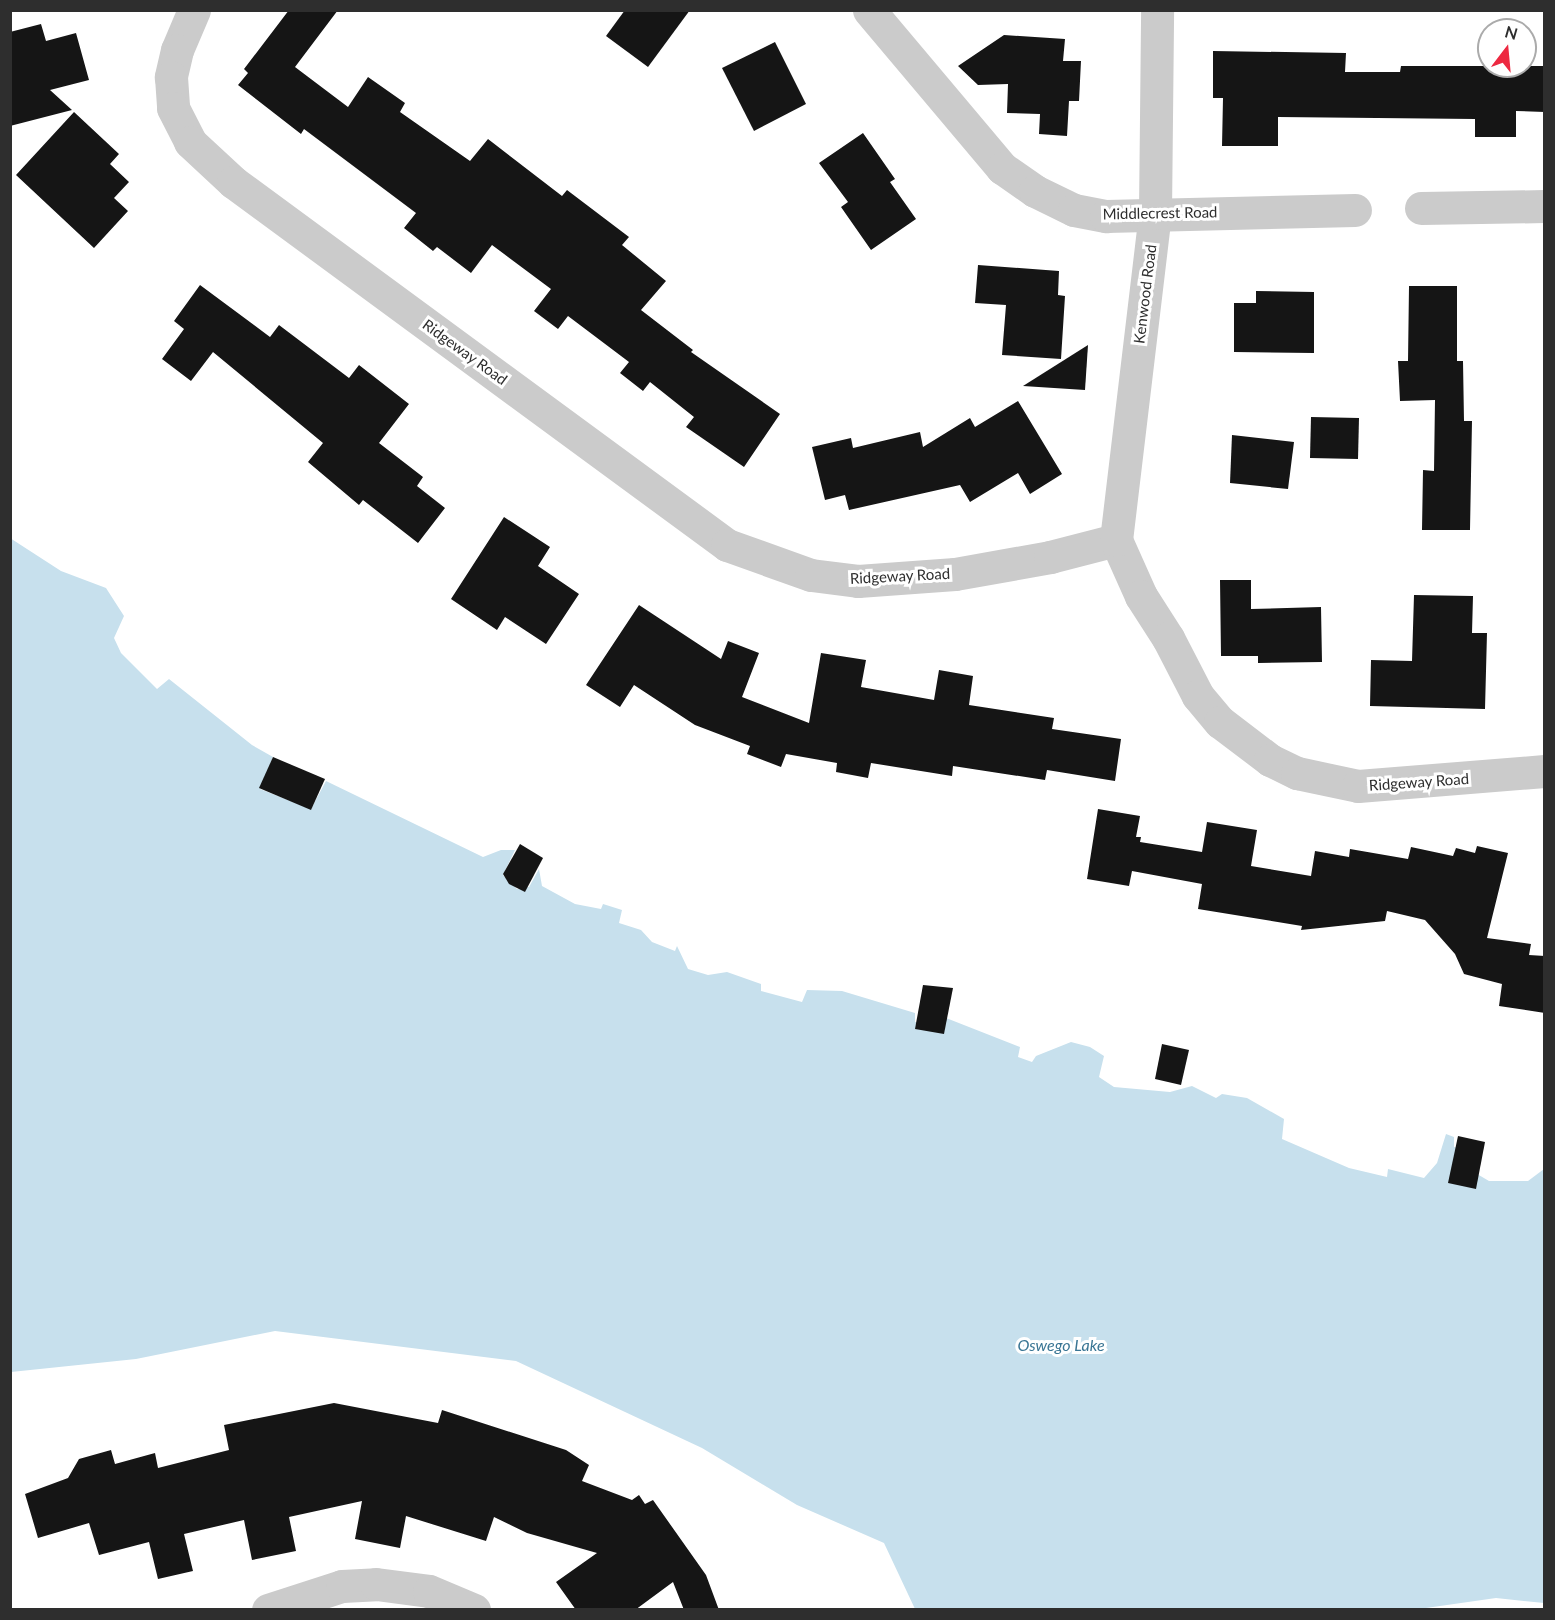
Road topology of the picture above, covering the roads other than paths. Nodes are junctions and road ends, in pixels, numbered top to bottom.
1 (194, 10) edge
2 (869, 10) edge
3 (1157, 10) edge
4 (1545, 206) edge
5 (1421, 208) dead end
6 (1355, 210) dead end
7 (1155, 213) junction
8 (1116, 540) junction
9 (1545, 771) edge
10 (268, 1610) edge
11 (474, 1610) edge

1 - 8 street, Ridgeway Road
2 - 7 street, Middlecrest Road
3 - 7 street, Kenwood Road
4 - 5 street
6 - 7 street, Middlecrest Road
7 - 8 street, Kenwood Road
8 - 9 street, Ridgeway Road
10 - 11 street

